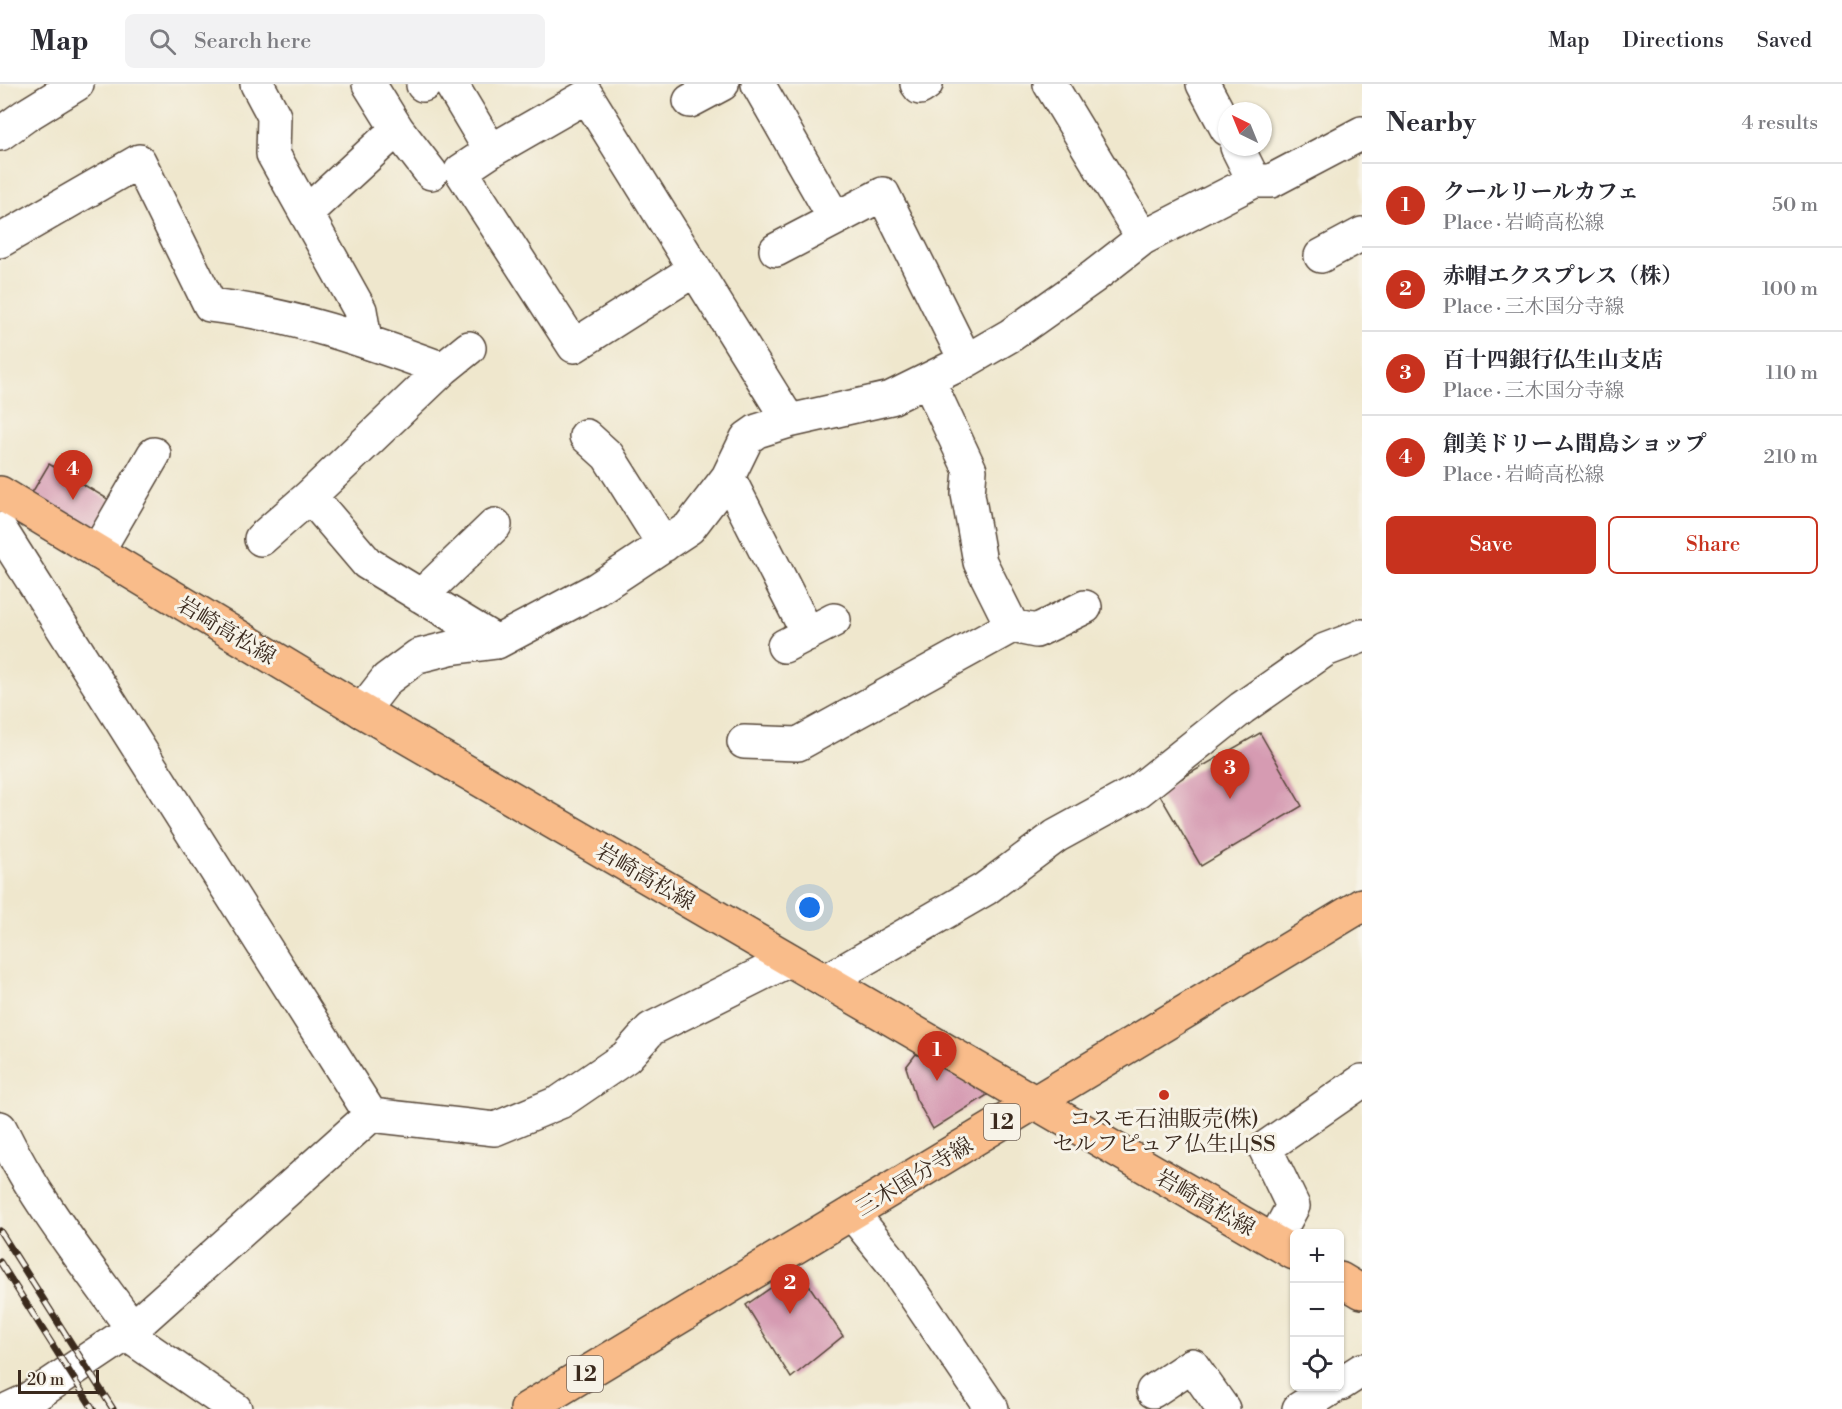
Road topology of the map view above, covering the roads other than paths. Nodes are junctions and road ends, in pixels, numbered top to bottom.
1 (77, 84) edge
2 (257, 84) edge
3 (369, 84) edge
4 (433, 84) edge
5 (722, 84) edge
6 (758, 84) edge
7 (917, 84) edge
8 (926, 84) edge
9 (1050, 84) edge
10 (1203, 84) edge
11 (690, 101) dead end
12 (1218, 112) edge
13 (397, 129) junction
14 (1362, 133) edge
15 (0, 134) edge
16 (491, 151) junction
17 (1242, 156) edge
18 (431, 173) dead end
19 (1254, 181) junction
20 (306, 213) junction
21 (835, 219) junction
22 (1362, 234) edge
23 (1143, 238) junction
24 (0, 241) edge
25 (776, 250) dead end
26 (1321, 256) dead end
27 (694, 270) junction
28 (365, 340) junction
29 (469, 348) dead end
30 (966, 361) junction
31 (443, 369) junction
32 (928, 380) junction
33 (789, 421) junction
34 (586, 436) dead end
35 (154, 454) dead end
36 (728, 477) junction
37 (0, 494) edge
38 (310, 496) junction
39 (495, 525) dead end
40 (0, 529) edge
41 (261, 539) dead end
42 (664, 545) junction
43 (97, 552) junction
44 (421, 596) junction
45 (1085, 607) dead end
46 (1012, 626) junction
47 (809, 633) dead end
48 (1362, 636) edge
49 (497, 642) junction
50 (362, 711) junction
51 (744, 742) dead end
52 (1362, 905) edge
53 (789, 960) junction
54 (826, 981) junction
55 (1362, 1082) edge
56 (1034, 1103) junction
57 (370, 1115) junction
58 (0, 1128) edge
59 (852, 1213) junction
60 (1284, 1247) edge
61 (1344, 1281) edge
62 (1362, 1292) edge
63 (129, 1331) junction
64 (1362, 1370) edge
65 (1344, 1381) edge
66 (1153, 1391) dead end
67 (1327, 1391) edge
68 (9, 1409) edge
69 (234, 1409) edge
70 (527, 1409) edge
71 (992, 1409) edge
72 (1223, 1409) edge
73 (1299, 1409) edge

1 - 15 street
2 - 20 street
3 - 13 street
4 - 16 street
5 - 11 street
6 - 21 street
7 - 8 street
9 - 23 street
10 - 12 street
13 - 18 street
13 - 20 street
14 - 19 street
16 - 27 street
16 - 27 street
17 - 19 street
19 - 23 street
20 - 28 street
21 - 25 street
21 - 30 street
22 - 26 street
23 - 30 street
24 - 28 street
27 - 33 street
28 - 31 street
29 - 31 street
30 - 32 street
31 - 38 street
32 - 33 street
32 - 46 street
33 - 36 street
34 - 42 street
35 - 43 street
36 - 42 street
36 - 47 street
37 - 43 main road, 岩崎高松線
38 - 41 street
38 - 44 street
39 - 44 street
40 - 57 street
42 - 49 street
43 - 50 main road, 岩崎高松線
44 - 49 street
45 - 46 street
46 - 51 street
48 - 54 street
49 - 50 street
50 - 53 main road, 岩崎高松線
52 - 56 main road, 三木国分寺線 / 12
53 - 54 main road, 岩崎高松線
53 - 57 street
54 - 56 main road, 岩崎高松線
55 - 60 street
56 - 59 main road, 三木国分寺線 / 12
56 - 60 main road, 岩崎高松線
57 - 63 street
58 - 63 street
59 - 70 main road, 三木国分寺線 / 12
59 - 71 street
61 - 62 main road
63 - 68 street
63 - 69 street
64 - 65 street
66 - 72 street
67 - 73 street

